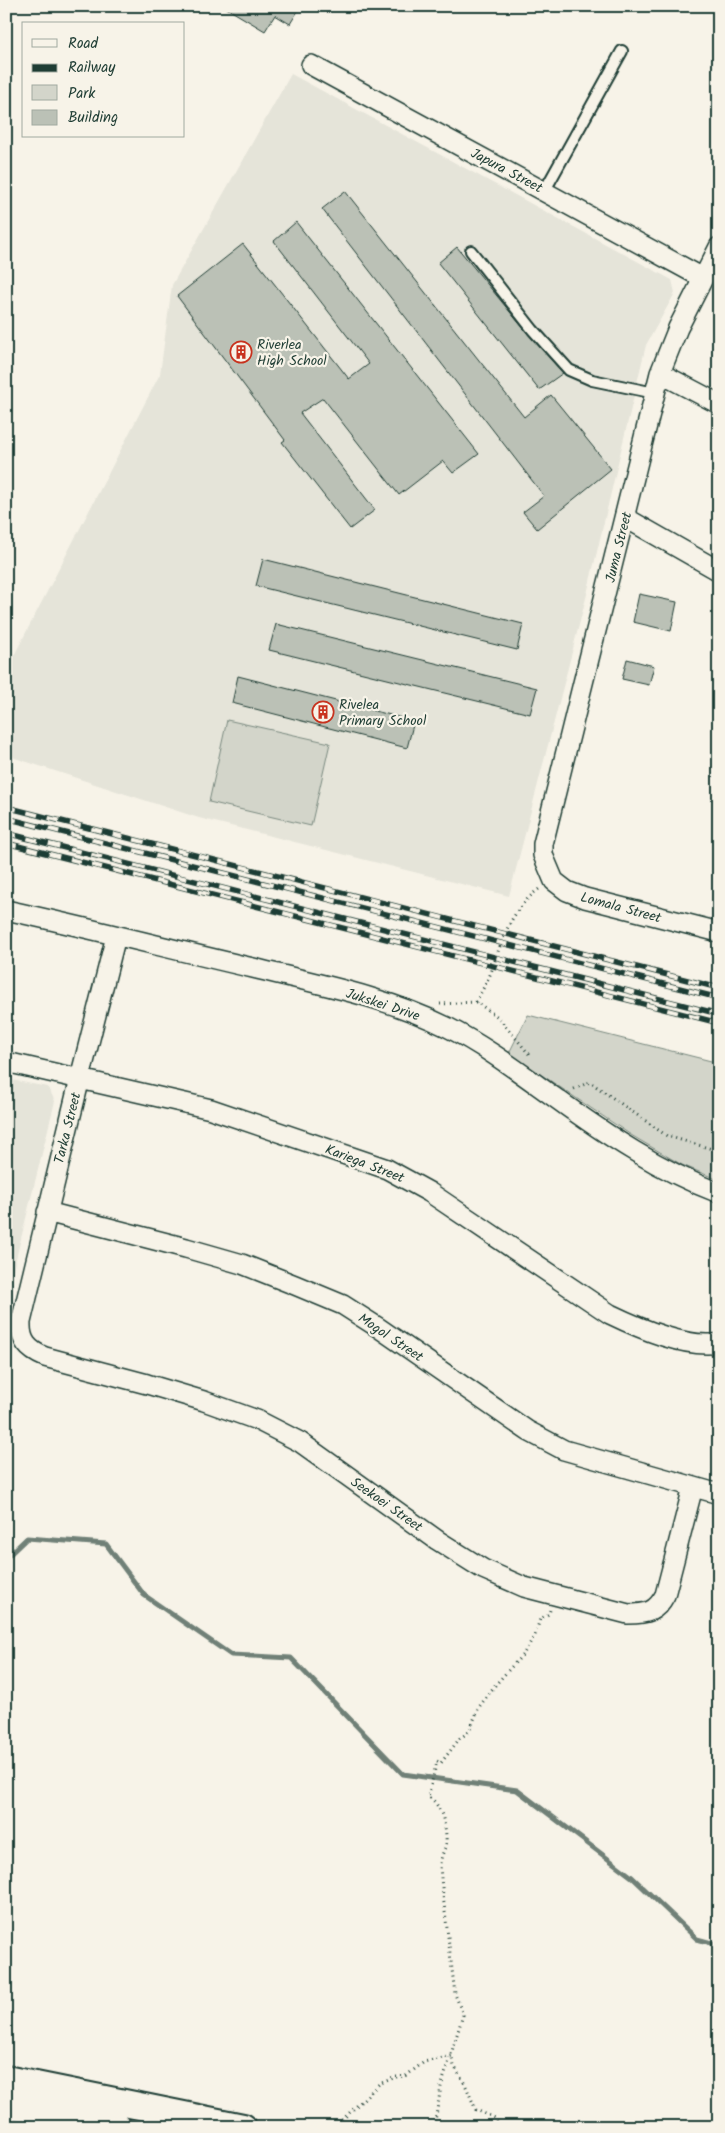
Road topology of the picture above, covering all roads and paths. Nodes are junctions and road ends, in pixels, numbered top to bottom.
1 (622, 51) dead end
2 (311, 64) dead end
3 (545, 190) junction
4 (719, 247) edge
5 (471, 251) dead end
6 (703, 278) junction
7 (660, 373) junction
8 (655, 393) junction
9 (719, 404) edge
10 (626, 518) junction
11 (719, 571) edge
12 (554, 881) junction
13 (6, 910) edge
14 (719, 932) edge
15 (116, 936) junction
16 (476, 1002) dead end
17 (6, 1062) edge
18 (80, 1078) junction
19 (555, 1098) junction
20 (719, 1151) edge
21 (719, 1193) edge
22 (47, 1212) junction
23 (21, 1322) joint
24 (719, 1343) edge
25 (693, 1488) junction
26 (719, 1494) edge
27 (553, 1594) junction
28 (452, 2056) junction
29 (6, 2079) edge
30 (6, 2104) edge
31 (118, 2127) edge
32 (243, 2127) edge
33 (335, 2127) edge
34 (434, 2127) edge
35 (500, 2127) edge

1 - 3 lane
2 - 3 street, Japura Street
3 - 6 street, Japura Street
4 - 6 street, Juma Street
5 - 8 lane
6 - 7 street, Juma Street
7 - 8 street, Juma Street
7 - 9 street
8 - 10 street, Juma Street
10 - 11 street
10 - 12 street, Juma Street
12 - 14 street, Lomala Street
12 - 16 path
13 - 15 street, Jukskei Drive
15 - 18 street, Tarka Street
15 - 19 street, Jukskei Drive
17 - 18 street, Kariega Street
18 - 22 street, Tarka Street
18 - 24 street, Kariega Street
19 - 20 path
19 - 21 street, Jukskei Drive
22 - 23 street, Tarka Street
22 - 25 street, Mogol Street
23 - 27 street, Seekoei Street
25 - 26 street, Mogol Street
25 - 27 street, Seekoei Street
27 - 28 path
28 - 33 path
28 - 34 path
28 - 35 path
29 - 32 main road
30 - 31 main road

